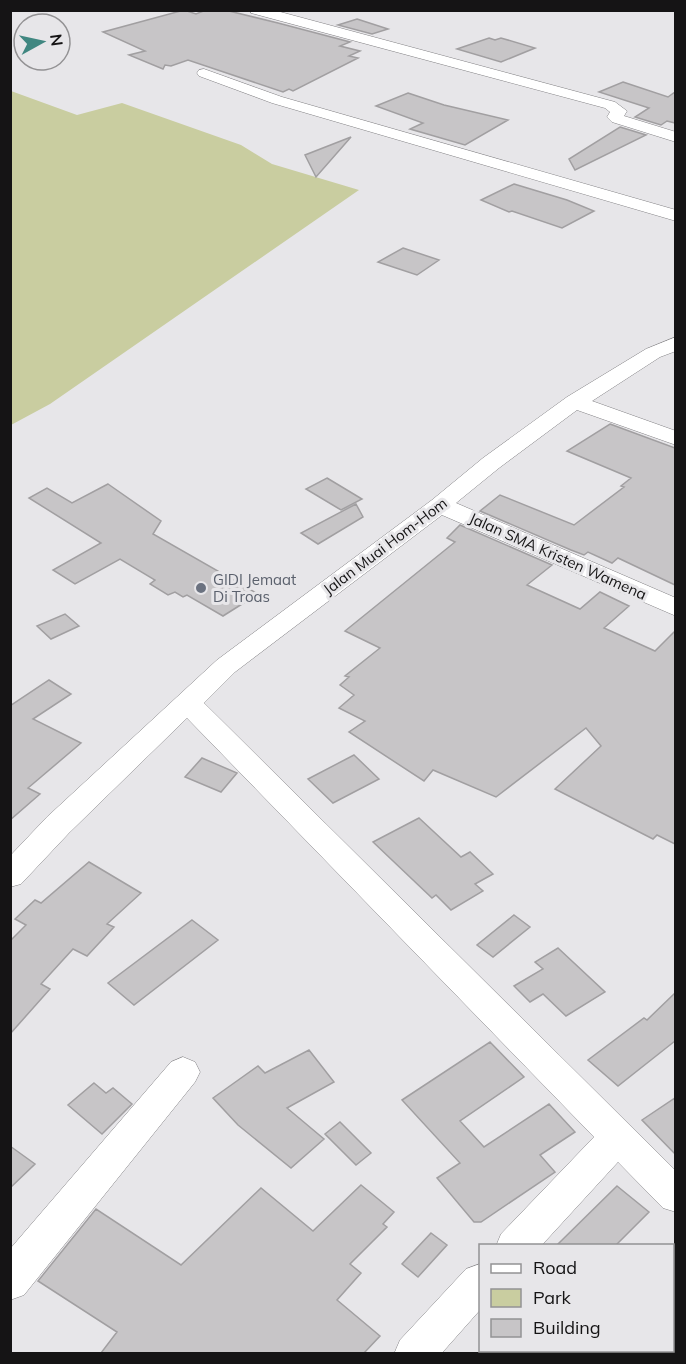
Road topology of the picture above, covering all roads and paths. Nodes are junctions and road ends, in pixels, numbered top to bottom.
1 (256, 10) edge
2 (204, 73) dead end
3 (675, 137) edge
4 (675, 216) edge
5 (675, 343) edge
6 (575, 402) junction
7 (675, 439) edge
8 (440, 505) junction
9 (675, 608) edge
10 (187, 702) junction
11 (10, 876) edge
12 (183, 1072) dead end
13 (618, 1137) junction
14 (675, 1196) edge
15 (516, 1244) edge
16 (15, 1265) edge
17 (479, 1283) edge
18 (414, 1353) edge

1 - 3 street
2 - 4 street
5 - 6 street, Jalan Muai Hom-Hom
6 - 7 street
6 - 8 street, Jalan Muai Hom-Hom
8 - 9 street, Jalan SMA Kristen Wamena
8 - 10 street, Jalan Muai Hom-Hom
10 - 11 street, Jalan Muai Hom-Hom
10 - 13 street
12 - 16 street
13 - 14 street
13 - 15 street
17 - 18 street

